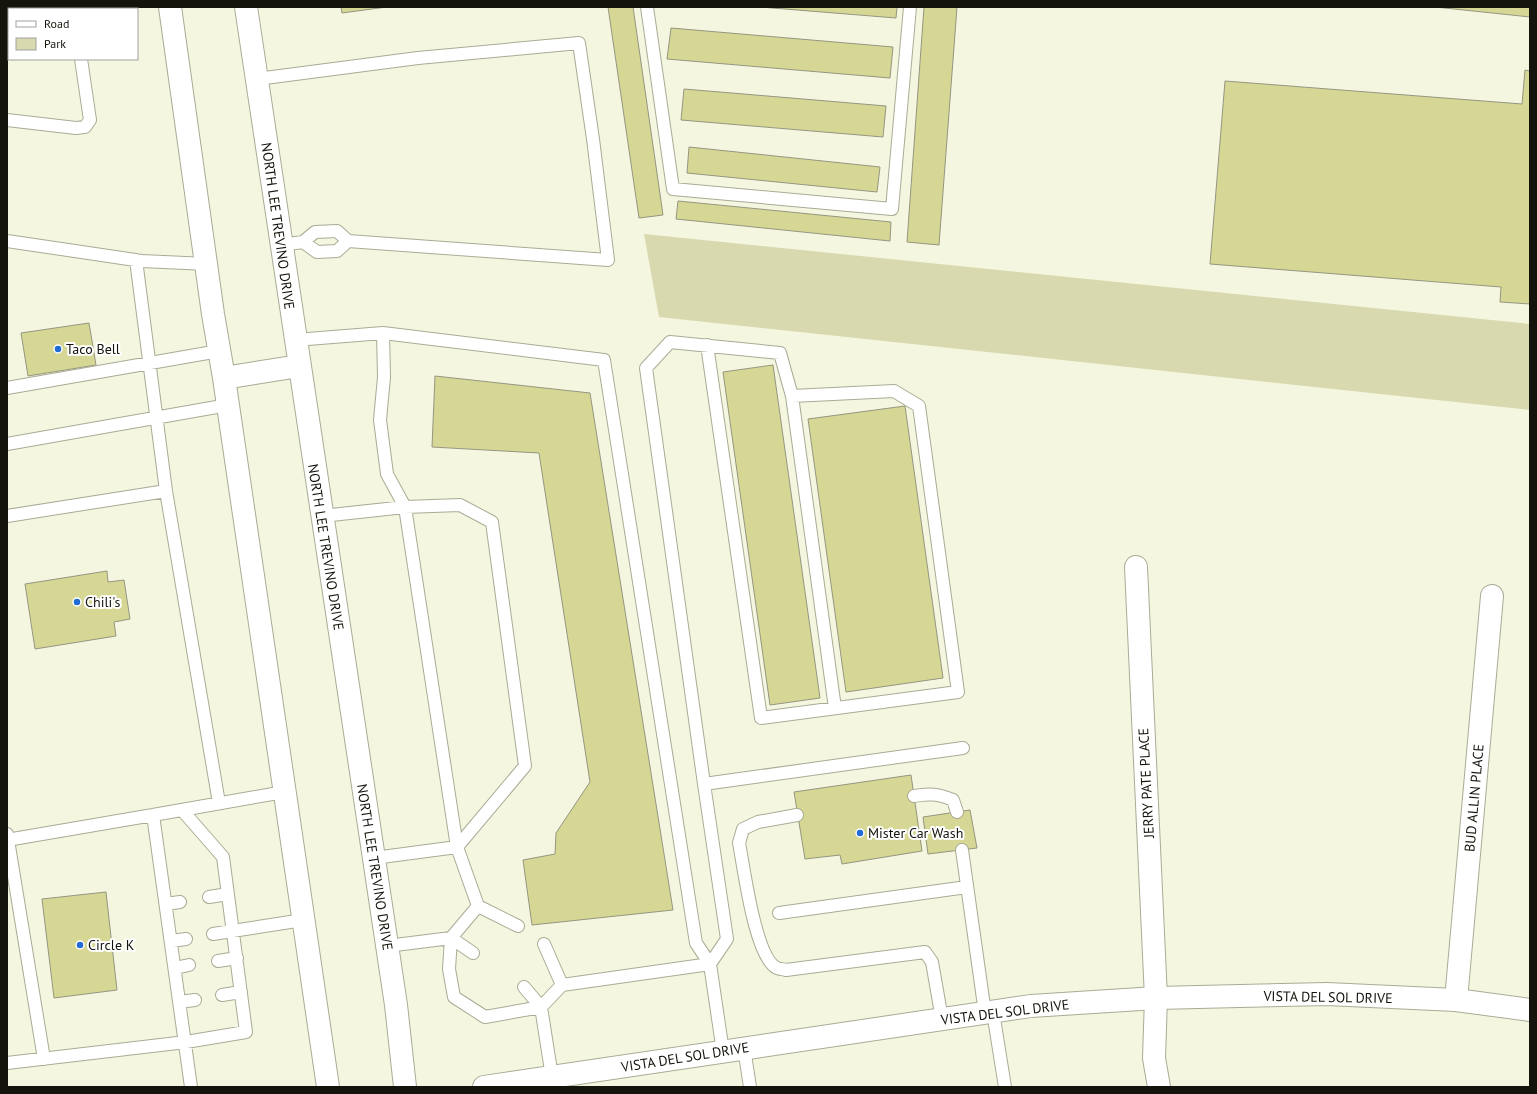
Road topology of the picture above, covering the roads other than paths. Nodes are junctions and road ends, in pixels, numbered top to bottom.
1 (170, 7) edge
2 (246, 7) edge
3 (647, 7) edge
4 (910, 7) edge
5 (81, 60) edge
6 (257, 79) junction
7 (7, 120) edge
8 (7, 240) edge
9 (348, 241) junction
10 (303, 242) junction
11 (281, 245) junction
12 (136, 260) junction
13 (206, 264) junction
14 (383, 333) junction
15 (295, 340) junction
16 (707, 345) junction
17 (220, 351) junction
18 (150, 363) junction
19 (299, 366) junction
20 (224, 378) junction
21 (7, 388) edge
22 (792, 396) junction
23 (228, 405) junction
24 (157, 417) junction
25 (7, 444) edge
26 (166, 491) junction
27 (405, 507) junction
28 (7, 516) edge
29 (322, 516) junction
30 (1136, 567) dead end
31 (1492, 596) dead end
32 (836, 708) junction
33 (963, 748) dead end
34 (704, 784) junction
35 (284, 792) junction
36 (914, 796) dead end
37 (218, 803) junction
38 (182, 810) junction
39 (957, 812) dead end
40 (153, 815) junction
41 (797, 816) dead end
42 (7, 838) edge
43 (458, 847) junction
44 (962, 850) dead end
45 (374, 858) junction
46 (967, 887) junction
47 (228, 894) junction
48 (209, 897) dead end
49 (180, 902) dead end
50 (166, 904) junction
51 (478, 906) junction
52 (779, 913) dead end
53 (303, 920) junction
54 (518, 926) dead end
55 (233, 932) junction
56 (213, 934) dead end
57 (452, 938) junction
58 (186, 939) dead end
59 (171, 941) junction
60 (544, 944) dead end
61 (387, 946) junction
62 (473, 953) dead end
63 (237, 958) junction
64 (218, 961) dead end
65 (710, 964) junction
66 (189, 965) dead end
67 (175, 968) junction
68 (562, 985) junction
69 (524, 987) dead end
70 (241, 992) junction
71 (222, 995) dead end
72 (1156, 998) junction
73 (194, 1000) dead end
74 (1456, 1000) junction
75 (180, 1002) junction
76 (541, 1007) junction
77 (1530, 1010) edge
78 (989, 1012) junction
79 (942, 1019) junction
80 (186, 1042) junction
81 (734, 1050) junction
82 (44, 1059) junction
83 (7, 1063) edge
84 (552, 1077) junction
85 (191, 1087) edge
86 (328, 1087) edge
87 (405, 1087) edge
88 (487, 1087) edge
89 (750, 1087) edge
90 (1005, 1087) edge
91 (1159, 1087) edge

1 - 13 main road
2 - 6 main road, NORTH LEE TREVINO DRIVE
3 - 4 lane
5 - 7 lane
6 - 9 lane
6 - 11 main road, NORTH LEE TREVINO DRIVE
8 - 12 lane
9 - 10 lane
9 - 10 lane
10 - 11 lane
11 - 15 main road, NORTH LEE TREVINO DRIVE
12 - 13 lane
12 - 18 lane
13 - 17 main road
14 - 15 lane
14 - 27 lane
14 - 65 lane
15 - 19 main road, NORTH LEE TREVINO DRIVE
16 - 22 lane
16 - 32 lane
16 - 34 lane
17 - 18 lane
17 - 20 main road
18 - 21 lane
18 - 24 lane
19 - 20 main road
19 - 29 main road, NORTH LEE TREVINO DRIVE
20 - 23 main road
22 - 32 lane
22 - 32 lane
23 - 24 lane
23 - 35 main road
24 - 25 lane
24 - 26 lane
26 - 28 lane
26 - 37 lane
27 - 29 lane
27 - 43 lane
27 - 43 lane
29 - 45 main road, NORTH LEE TREVINO DRIVE
30 - 72 main road, JERRY PATE PLACE
31 - 74 main road, BUD ALLIN PLACE
33 - 34 lane
34 - 65 lane
35 - 37 lane
35 - 53 main road
36 - 39 lane
37 - 38 lane
38 - 40 lane
38 - 47 lane
40 - 42 lane
40 - 50 lane
41 - 79 lane
42 - 82 lane
43 - 45 lane
43 - 51 lane
44 - 46 lane
45 - 61 main road, NORTH LEE TREVINO DRIVE
46 - 52 lane
46 - 78 lane
47 - 48 lane
47 - 55 lane
49 - 50 lane
50 - 59 lane
51 - 54 lane
51 - 57 lane
53 - 55 lane
53 - 86 main road
55 - 56 lane
55 - 63 lane
57 - 61 lane
57 - 62 lane
57 - 76 lane
58 - 59 lane
59 - 67 lane
60 - 68 lane
61 - 87 main road, NORTH LEE TREVINO DRIVE
63 - 64 lane
63 - 70 lane
65 - 68 lane
65 - 81 lane
66 - 67 lane
67 - 75 lane
68 - 76 lane
69 - 76 lane
70 - 71 lane
70 - 80 lane
72 - 74 main road, VISTA DEL SOL DRIVE
72 - 78 main road, VISTA DEL SOL DRIVE
72 - 91 main road, JERRY PATE PLACE
73 - 75 lane
74 - 77 main road, VISTA DEL SOL DRIVE
75 - 80 lane
76 - 84 lane
78 - 79 main road, VISTA DEL SOL DRIVE
78 - 90 lane
79 - 81 main road, VISTA DEL SOL DRIVE
80 - 82 lane
80 - 85 lane
81 - 84 main road, VISTA DEL SOL DRIVE
81 - 89 lane
82 - 83 lane
84 - 88 main road, VISTA DEL SOL DRIVE

